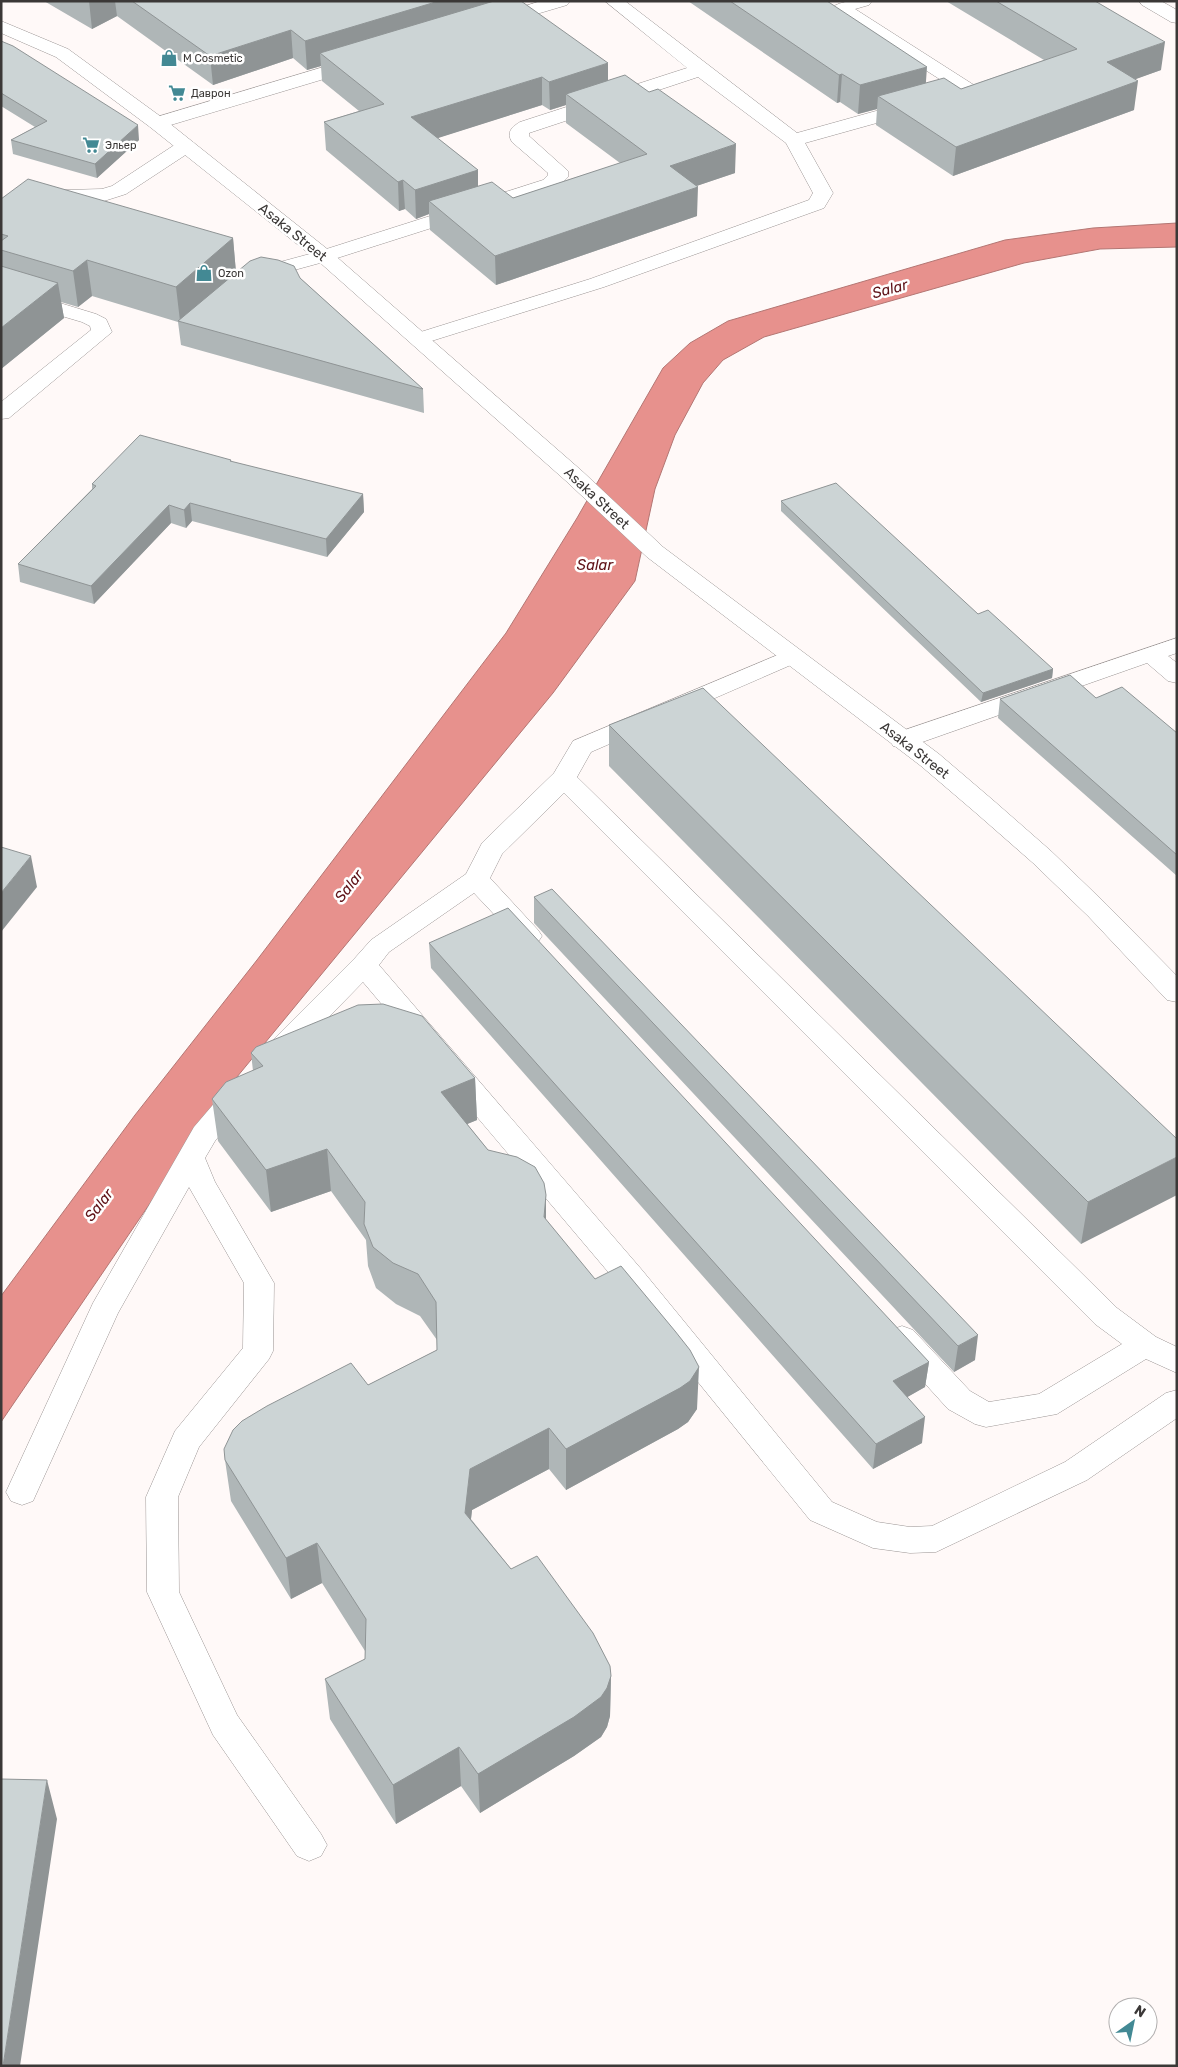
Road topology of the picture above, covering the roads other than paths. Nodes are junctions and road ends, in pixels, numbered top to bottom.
1 (561, 1) edge
2 (614, 1) edge
3 (863, 1) edge
4 (1148, 1) edge
5 (1177, 18) edge
6 (1, 26) edge
7 (476, 27) edge
8 (373, 58) edge
9 (701, 70) junction
10 (157, 122) junction
11 (794, 140) junction
12 (186, 146) junction
13 (1, 220) edge
14 (324, 256) junction
15 (237, 285) edge
16 (1, 291) edge
17 (418, 339) junction
18 (1, 413) edge
19 (1177, 645) edge
20 (1151, 654) junction
21 (792, 656) junction
22 (1177, 676) edge
23 (902, 740) junction
24 (564, 778) junction
25 (476, 879) junction
26 (550, 958) edge
27 (364, 965) junction
28 (1177, 993) edge
29 (191, 1158) junction
30 (885, 1320) edge
31 (1145, 1345) junction
32 (1177, 1361) edge
33 (1177, 1402) edge
34 (22, 1492) dead end
35 (309, 1845) dead end

1 - 7 street
2 - 9 street
3 - 11 street
4 - 5 street
6 - 10 street, Asaka Street
8 - 10 street
9 - 11 street
9 - 14 street
10 - 12 street, Asaka Street
11 - 17 street
12 - 13 street
12 - 14 street, Asaka Street
14 - 15 street
14 - 17 street, Asaka Street
16 - 18 street
17 - 21 street, Asaka Street
19 - 20 street
20 - 22 street
20 - 23 street
21 - 23 street, Asaka Street
21 - 24 street
23 - 28 street, Asaka Street
24 - 25 street
24 - 31 street
25 - 26 street
25 - 27 street
27 - 29 street
27 - 33 street
29 - 34 street
29 - 35 street
30 - 31 street
31 - 32 street

